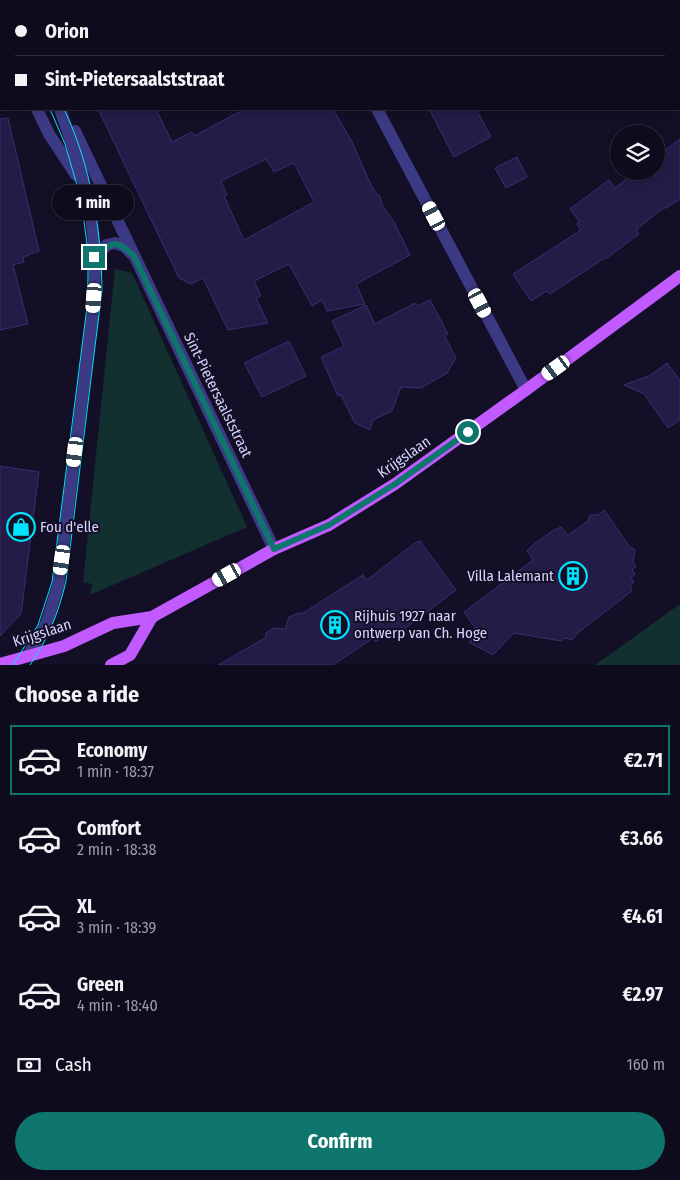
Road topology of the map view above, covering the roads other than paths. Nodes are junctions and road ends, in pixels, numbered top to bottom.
1 (37, 110) edge
2 (62, 110) edge
3 (63, 110) edge
4 (378, 110) edge
5 (89, 205) junction
6 (134, 256) junction
7 (94, 257) junction
8 (680, 276) edge
9 (526, 390) junction
10 (274, 549) junction
11 (152, 617) junction
12 (28, 656) junction
13 (0, 664) edge
14 (111, 665) edge

1 - 5 street, Sint-Pietersaalststraat
2 - 5 street, Sint-Pietersaalststraat
3 - 6 street, Sint-Pietersaalststraat
4 - 9 street
5 - 7 street, Sint-Pietersaalststraat
6 - 7 street
6 - 10 street, Sint-Pietersaalststraat
7 - 12 street, Sint-Pietersaalststraat
8 - 9 main road, Krijgslaan
9 - 10 main road, Krijgslaan
10 - 11 main road, Krijgslaan
11 - 12 main road, Krijgslaan
11 - 14 main road
12 - 13 main road, Krijgslaan

